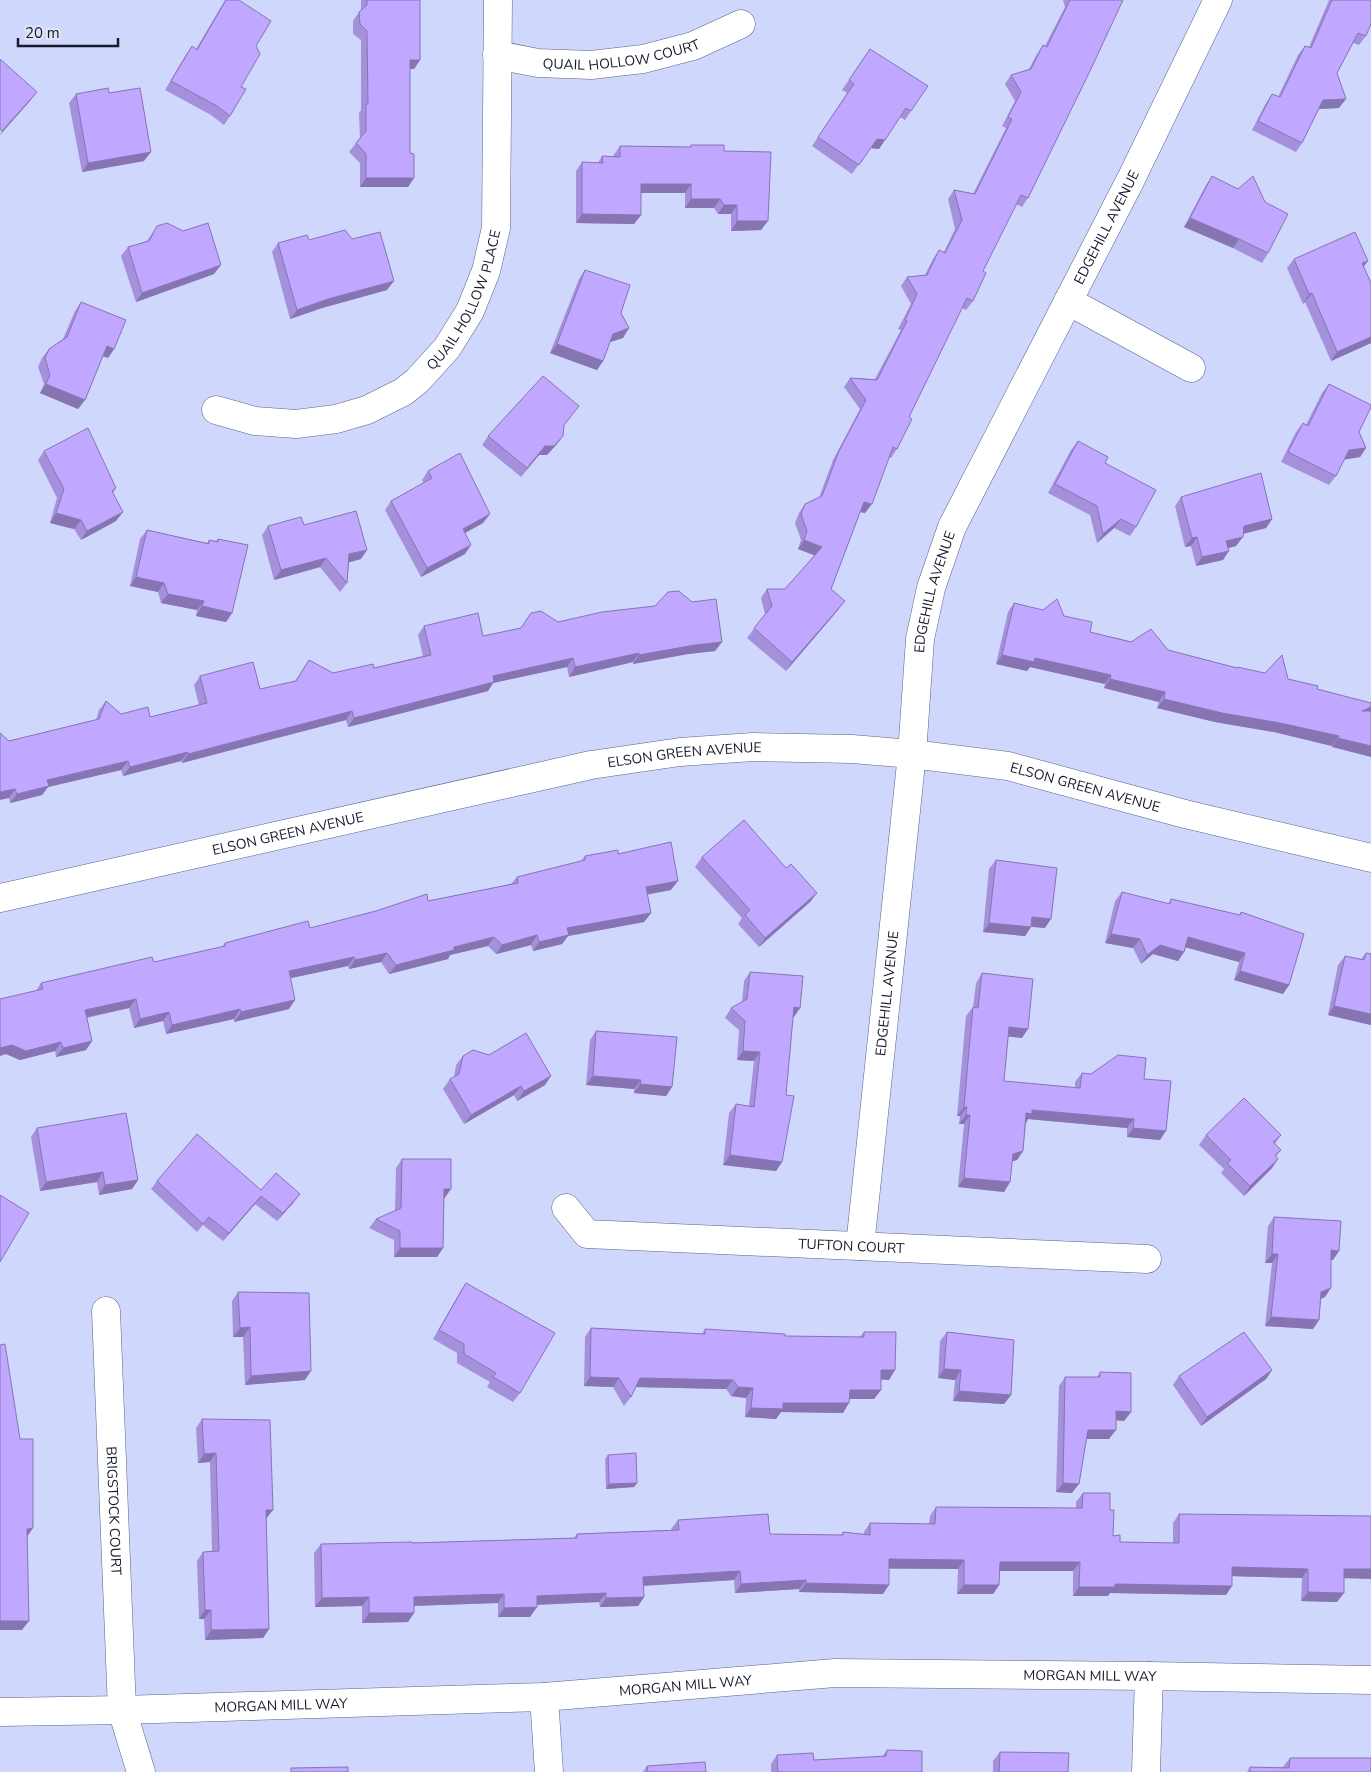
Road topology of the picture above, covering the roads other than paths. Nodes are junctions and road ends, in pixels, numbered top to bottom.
1 (498, 0) edge
2 (1218, 0) edge
3 (741, 24) dead end
4 (497, 55) junction
5 (1068, 301) junction
6 (1191, 368) dead end
7 (216, 410) dead end
8 (912, 754) junction
9 (1371, 858) edge
10 (0, 898) edge
11 (566, 1208) dead end
12 (860, 1246) junction
13 (1147, 1258) dead end
14 (106, 1311) dead end
15 (1150, 1676) junction
16 (1371, 1680) edge
17 (544, 1697) junction
18 (122, 1710) junction
19 (0, 1712) edge
20 (142, 1772) edge
21 (549, 1772) edge
22 (1146, 1772) edge

1 - 4 street, QUAIL HOLLOW PLACE
2 - 5 street, EDGEHILL AVENUE
3 - 4 street, QUAIL HOLLOW COURT
4 - 7 street, QUAIL HOLLOW PLACE
5 - 6 street
5 - 8 street, EDGEHILL AVENUE
8 - 9 street, ELSON GREEN AVENUE
8 - 10 street, ELSON GREEN AVENUE
8 - 12 street, EDGEHILL AVENUE
11 - 12 street, TUFTON COURT
12 - 13 street, TUFTON COURT
14 - 18 street, BRIGSTOCK COURT
15 - 16 street, MORGAN MILL WAY
15 - 17 street, MORGAN MILL WAY
15 - 22 street
17 - 18 street, MORGAN MILL WAY
17 - 21 street
18 - 19 street, MORGAN MILL WAY
18 - 20 street, BRIGSTOCK COURT

